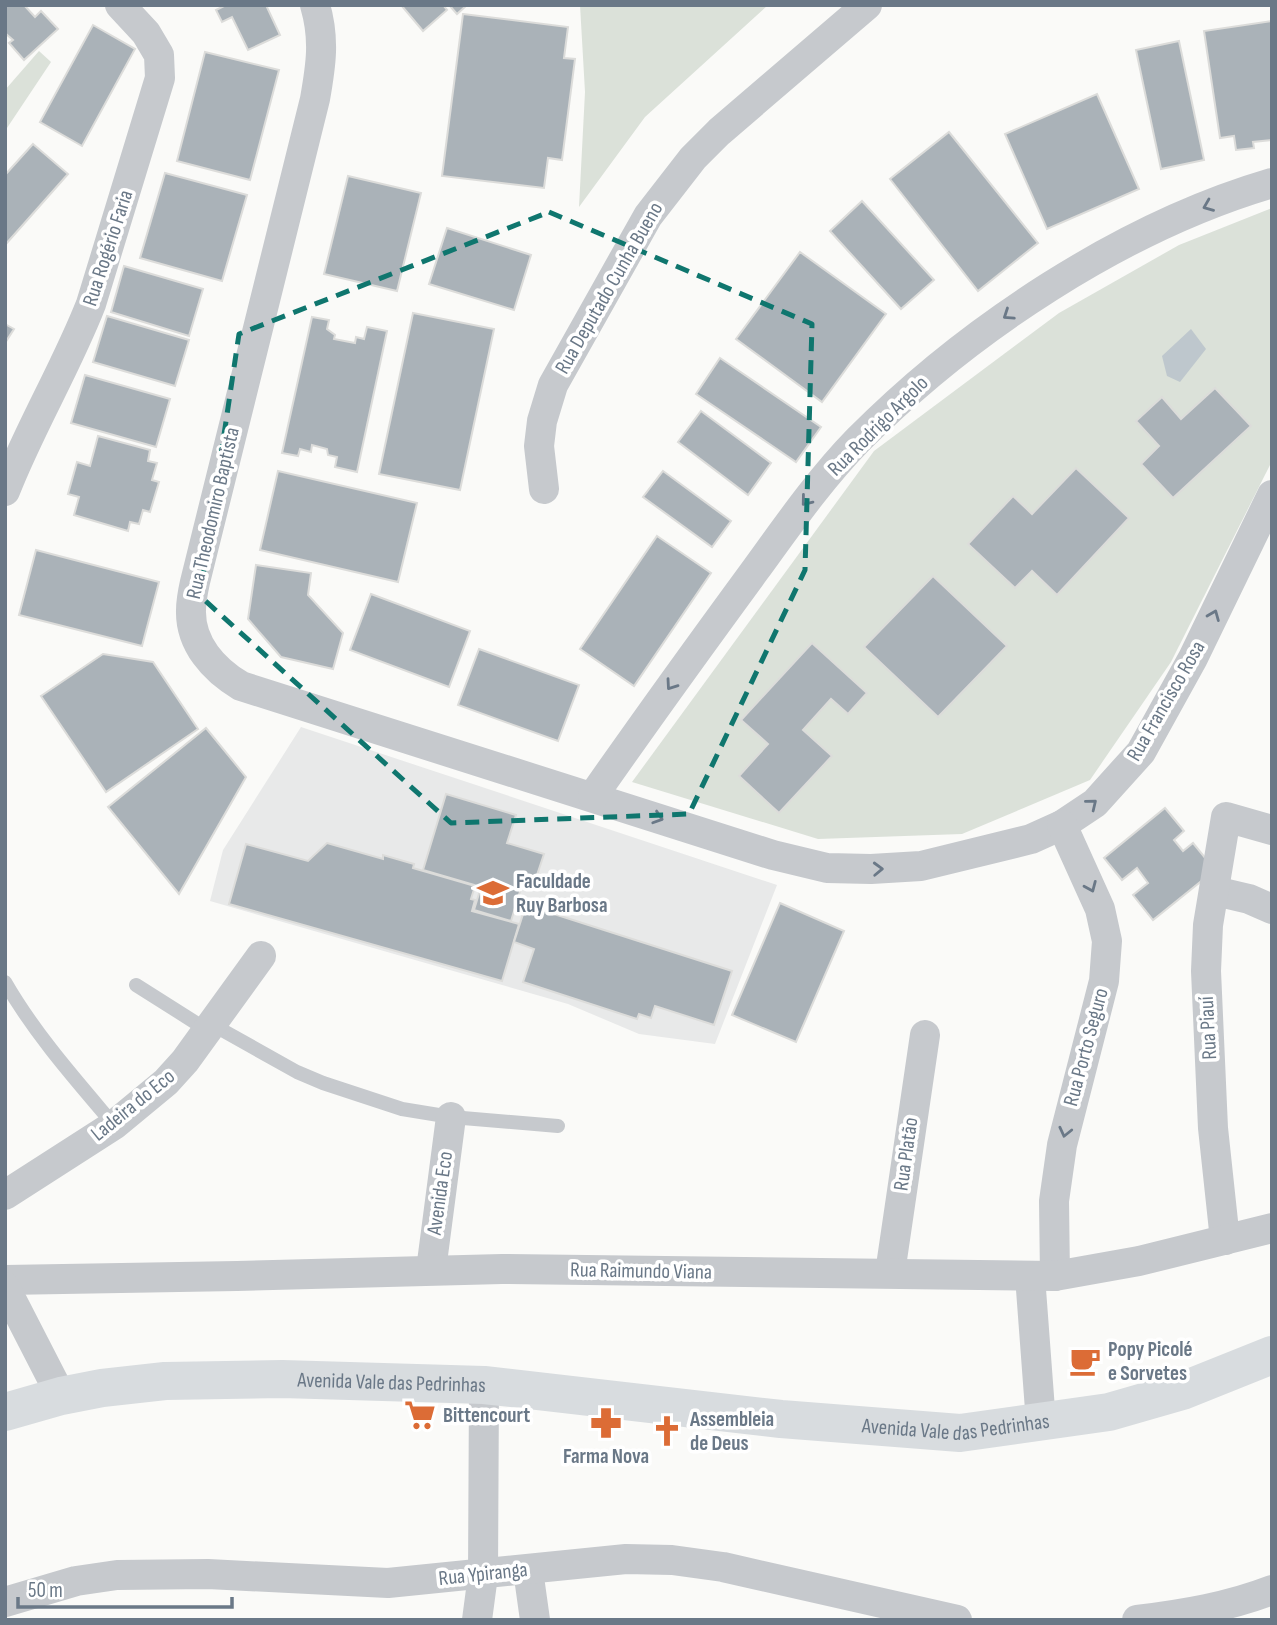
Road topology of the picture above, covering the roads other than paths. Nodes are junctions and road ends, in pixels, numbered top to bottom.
1 (120, 5) edge
2 (315, 5) edge
3 (867, 5) edge
4 (1272, 183) edge
5 (544, 489) dead end
6 (5, 491) edge
7 (1272, 495) edge
8 (593, 796) junction
9 (1062, 825) junction
10 (1272, 830) edge
11 (1214, 891) junction
12 (1272, 909) edge
13 (261, 956) dead end
14 (5, 982) edge
15 (136, 985) dead end
16 (210, 1027) junction
17 (925, 1035) dead end
18 (451, 1117) junction
19 (114, 1125) junction
20 (558, 1126) dead end
21 (5, 1195) edge
22 (1272, 1228) edge
23 (1225, 1240) junction
24 (431, 1270) junction
25 (890, 1273) junction
26 (1042, 1276) junction
27 (5, 1280) edge
28 (5, 1287) edge
29 (1272, 1355) edge
30 (484, 1385) junction
31 (61, 1396) junction
32 (5, 1412) edge
33 (1041, 1423) junction
34 (528, 1570) junction
35 (483, 1575) junction
36 (1272, 1590) edge
37 (5, 1602) edge
38 (477, 1620) edge
39 (536, 1620) edge
40 (957, 1620) edge
41 (1137, 1620) edge

1 - 6 street, Rua Rogério Faria
2 - 8 street, Rua Theodomiro Baptista
3 - 5 street, Rua Deputado Cunha Bueno
4 -> 8 street, Rua Rodrigo Argolo
9 -> 7 street, Rua Francisco Rosa
8 -> 9 street, Rua Francisco Rosa
9 -> 26 street, Rua Porto Seguro
10 - 11 street, Rua Piauí
11 - 12 street
11 - 23 street, Rua Piauí
13 - 16 street, Ladeira do Eco
14 - 19 lane
15 - 16 lane
16 - 18 lane
16 - 19 street, Ladeira do Eco
17 - 25 street, Rua Platão
18 - 20 lane
18 - 24 street, Avenida Eco
19 - 21 street, Ladeira do Eco
22 - 23 street, Rua Raimundo Viana
23 - 26 street, Rua Raimundo Viana
24 - 25 street, Rua Raimundo Viana
24 - 27 street, Rua Raimundo Viana
25 - 26 street, Rua Raimundo Viana
26 - 33 street, Rua Porto Seguro
28 - 31 street
29 - 33 street, Avenida Vale das Pedrinhas
30 - 31 street, Avenida Vale das Pedrinhas
30 - 33 street, Avenida Vale das Pedrinhas
30 - 35 street
31 - 32 street, Avenida Vale das Pedrinhas
34 - 35 street, Rua Ypiranga
34 - 39 street
34 - 40 street, Rua Ypiranga
35 - 37 street, Rua Ypiranga
35 - 38 street
36 - 41 street

